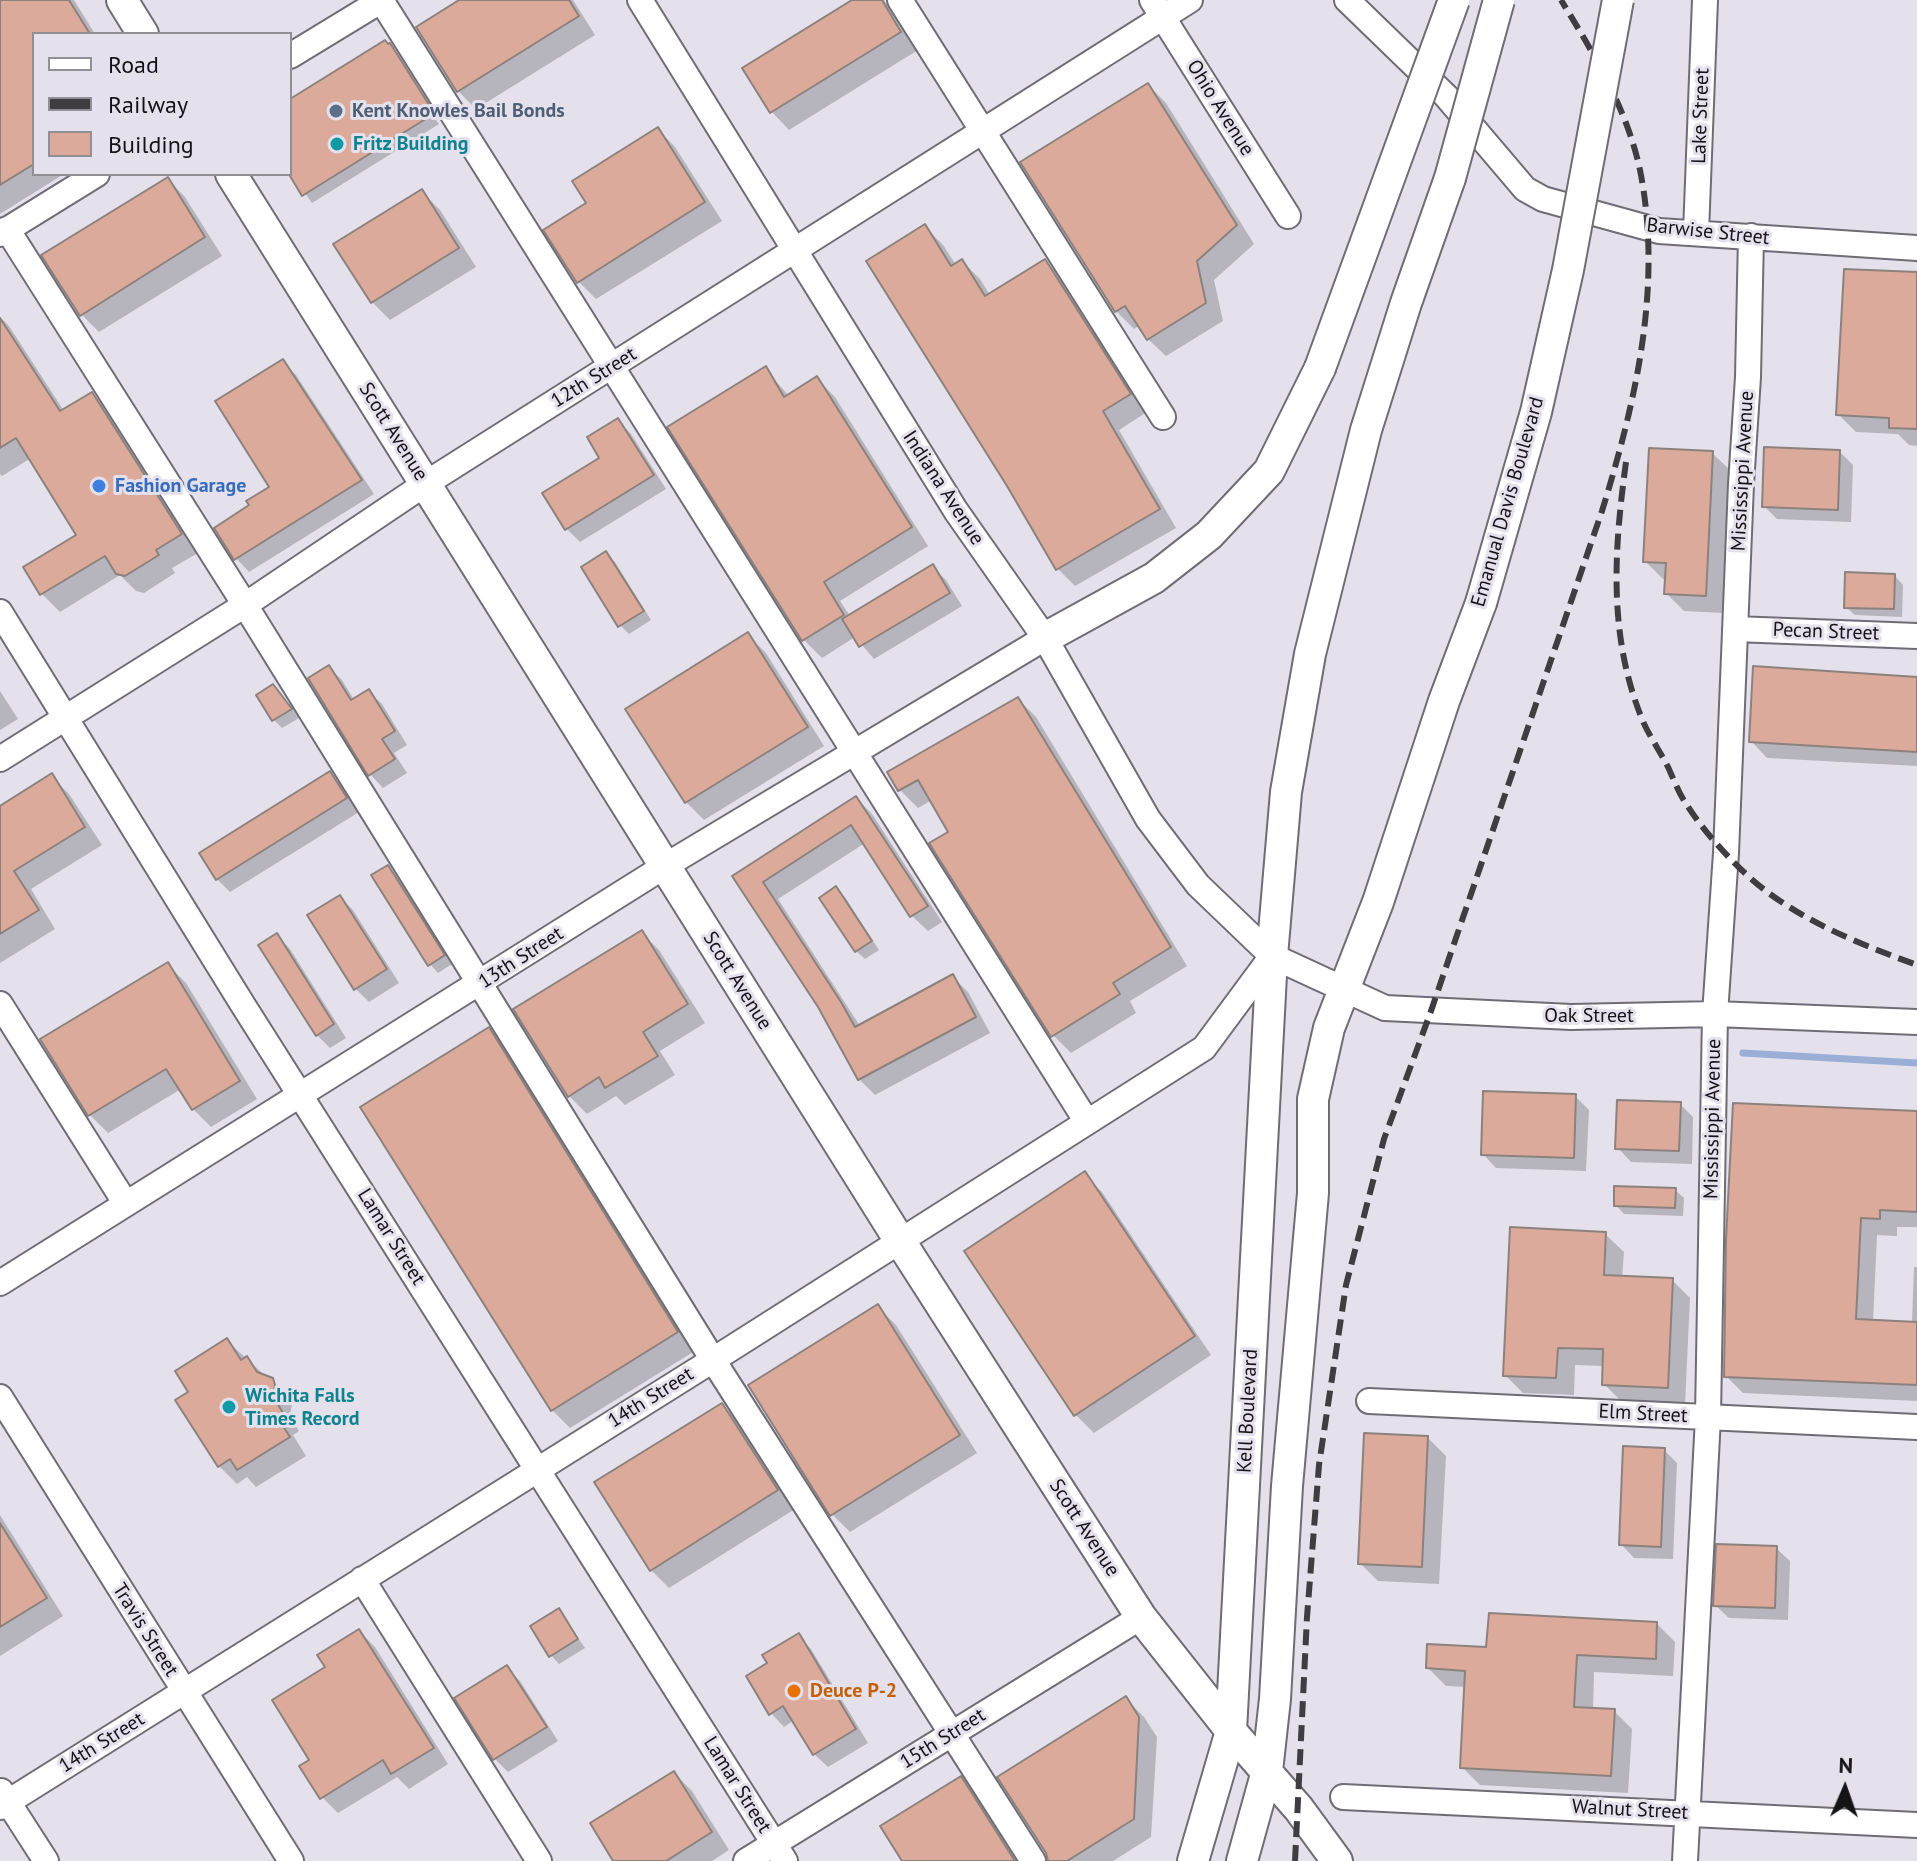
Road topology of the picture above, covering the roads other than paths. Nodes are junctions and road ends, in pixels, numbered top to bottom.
1 (122, 0) edge
2 (381, 0) edge
3 (640, 0) edge
4 (900, 0) edge
5 (1190, 0) edge
6 (1347, 0) edge
7 (1454, 0) edge
8 (1499, 0) edge
9 (1618, 0) edge
10 (1705, 0) edge
11 (1158, 9) edge
12 (142, 32) edge
13 (292, 55) edge
14 (983, 132) junction
15 (94, 176) edge
16 (232, 176) edge
17 (1288, 216) dead end
18 (4, 232) edge
19 (1696, 233) junction
20 (1751, 236) junction
21 (1917, 248) edge
22 (795, 251) junction
23 (612, 367) junction
24 (1163, 417) dead end
25 (425, 484) junction
26 (245, 605) junction
27 (0, 612) edge
28 (1735, 629) junction
29 (1917, 636) edge
30 (1045, 638) junction
31 (66, 717) junction
32 (854, 752) junction
33 (0, 759) edge
34 (665, 866) junction
35 (1272, 956) junction
36 (480, 984) junction
37 (1344, 989) junction
38 (0, 1004) edge
39 (1715, 1014) junction
40 (1917, 1022) edge
41 (301, 1094) junction
42 (1087, 1122) junction
43 (126, 1204) junction
44 (900, 1241) junction
45 (0, 1283) edge
46 (713, 1360) junction
47 (0, 1397) edge
48 (1369, 1401) dead end
49 (1708, 1417) junction
50 (1917, 1427) edge
51 (537, 1469) junction
52 (362, 1579) junction
53 (1141, 1617) junction
54 (184, 1692) junction
55 (1231, 1731) junction
56 (953, 1733) junction
57 (1267, 1771) junction
58 (1343, 1797) dead end
59 (3, 1799) edge
60 (1687, 1813) junction
61 (1917, 1825) edge
62 (779, 1852) edge
63 (46, 1861) edge
64 (291, 1861) edge
65 (539, 1861) edge
66 (746, 1861) edge
67 (1033, 1861) edge
68 (1193, 1861) edge
69 (1242, 1861) edge
70 (1337, 1861) edge
71 (1685, 1861) edge

1 - 12 main road
2 - 13 street
2 - 23 street
3 - 22 street, Indiana Avenue
4 - 14 street
5 - 11 street, 12th Street
6 - 19 street, Barwise Street
7 - 30 main road, bridge
8 - 35 main road, bridge
9 - 37 main road, Emanual Davis Boulevard, bridge
10 - 19 street, Lake Street
11 - 14 street, 12th Street
11 - 17 street, Ohio Avenue
14 - 22 street, 12th Street
14 - 24 street
15 - 18 street
16 - 25 main road, Scott Avenue
18 - 26 street
19 - 20 street, Barwise Street
20 - 21 street, Barwise Street
20 - 28 street, Mississippi Avenue
22 - 23 street, 12th Street
22 - 30 street, Indiana Avenue
23 - 25 street, 12th Street
23 - 32 street
25 - 26 street, 12th Street
25 - 34 main road, Scott Avenue
26 - 31 street, 12th Street
26 - 36 street
27 - 31 street, Lamar Street
28 - 29 street, Pecan Street
28 - 39 street, Mississippi Avenue
30 - 32 street, 13th Street
30 - 35 street, Indiana Avenue
31 - 33 street, 12th Street
31 - 41 street, Lamar Street
32 - 34 street, 13th Street
32 - 42 street
34 - 36 street, 13th Street
34 - 44 main road, Scott Avenue
35 - 37 street, Oak Street
35 - 42 street, 14th Street
35 - 55 main road, Kell Boulevard
36 - 41 street, 13th Street
36 - 46 street
37 - 39 street, Oak Street
37 - 57 main road
38 - 43 street
39 - 40 street, Oak Street
39 - 49 street, Mississippi Avenue
41 - 43 street, 13th Street
41 - 51 street, Lamar Street
42 - 44 street, 14th Street
43 - 45 street, 13th Street
44 - 46 street, 14th Street
44 - 53 main road, Scott Avenue
46 - 51 street, 14th Street
46 - 56 street
47 - 54 street, Travis Street
48 - 49 street, Elm Street
49 - 50 street, Elm Street
49 - 60 street, Mississippi Avenue
51 - 52 street, 14th Street
51 - 62 street, Lamar Street
52 - 54 street, 14th Street
52 - 65 street
53 - 55 main road, Scott Avenue
53 - 56 street, 15th Street
54 - 59 street, 14th Street
54 - 64 street, Travis Street
55 - 57 main road, Scott Avenue
55 - 68 main road, Kell Boulevard
56 - 62 street, 15th Street
56 - 67 street
57 - 69 main road
57 - 70 main road, Scott Avenue
58 - 60 street, Walnut Street
59 - 63 street
60 - 61 street, Walnut Street
60 - 71 street, Mississippi Avenue
62 - 66 street, 15th Street

